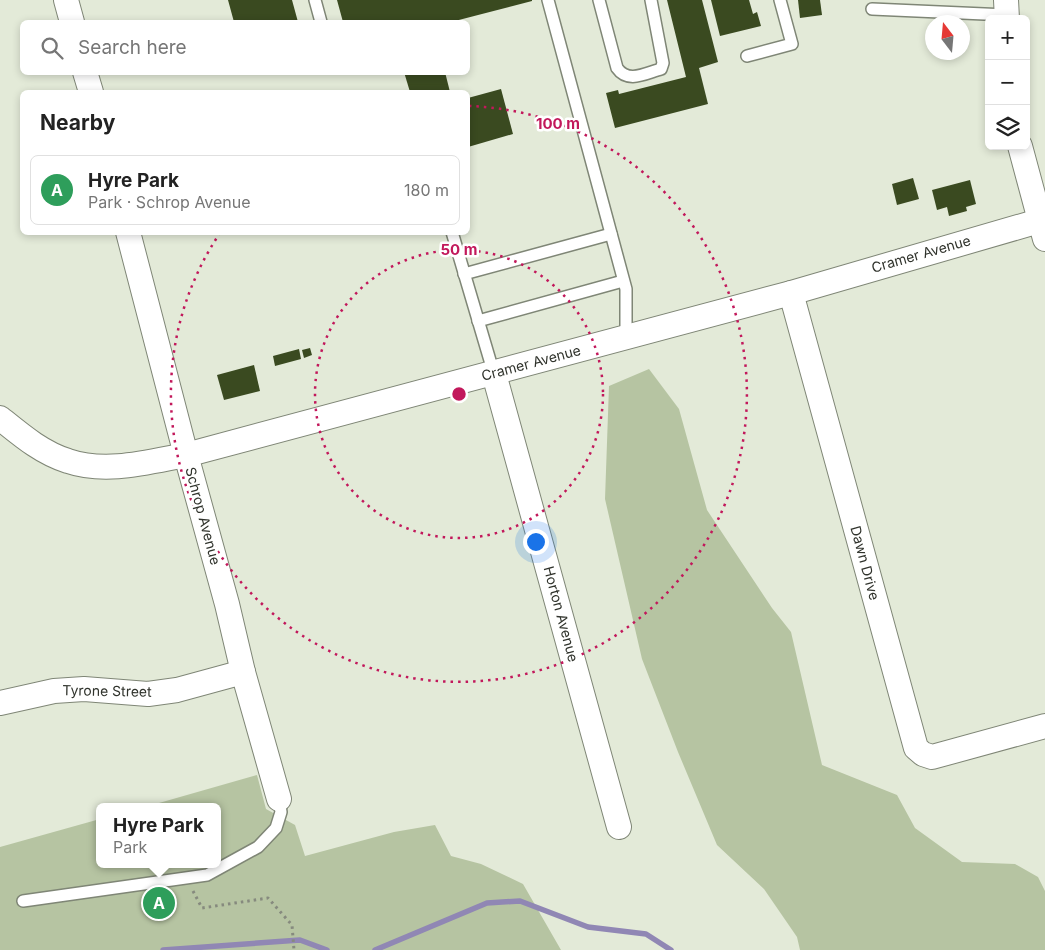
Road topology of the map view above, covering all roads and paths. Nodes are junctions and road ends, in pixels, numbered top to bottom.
1 (66, 0) edge
2 (315, 0) edge
3 (548, 0) edge
4 (599, 0) edge
5 (651, 0) edge
6 (780, 0) edge
7 (872, 9) dead end
8 (1007, 11) edge
9 (71, 20) edge
10 (320, 20) edge
11 (747, 56) dead end
12 (86, 75) edge
13 (90, 90) edge
14 (1021, 150) edge
15 (1042, 230) edge
16 (611, 234) junction
17 (129, 235) edge
18 (453, 235) edge
19 (464, 274) junction
20 (623, 281) junction
21 (790, 293) junction
22 (478, 321) junction
23 (626, 337) junction
24 (494, 374) junction
25 (0, 418) edge
26 (186, 455) junction
27 (243, 672) junction
28 (0, 703) edge
29 (1045, 726) edge
30 (279, 799) joint
31 (619, 826) dead end
32 (221, 867) edge
33 (220, 868) edge
34 (185, 878) junction
35 (23, 901) dead end
36 (294, 950) edge

1 - 9 street
2 - 10 lane
3 - 16 lane
4 - 5 lane
6 - 11 lane
7 - 8 lane
12 - 13 street
14 - 15 street
15 - 21 street, Cramer Avenue
16 - 19 lane
16 - 20 lane
17 - 26 street, Schrop Avenue
18 - 19 lane
19 - 22 lane
20 - 22 lane
20 - 23 lane
21 - 23 street, Cramer Avenue
21 - 29 street, Dawn Drive
22 - 24 lane
23 - 24 street, Cramer Avenue
24 - 26 street, Cramer Avenue
24 - 31 street, Horton Avenue
25 - 26 street, Cramer Avenue
26 - 27 street, Schrop Avenue
27 - 28 street, Tyrone Street
27 - 30 street, Schrop Avenue
30 - 32 lane
33 - 34 lane
34 - 35 lane
34 - 36 path

